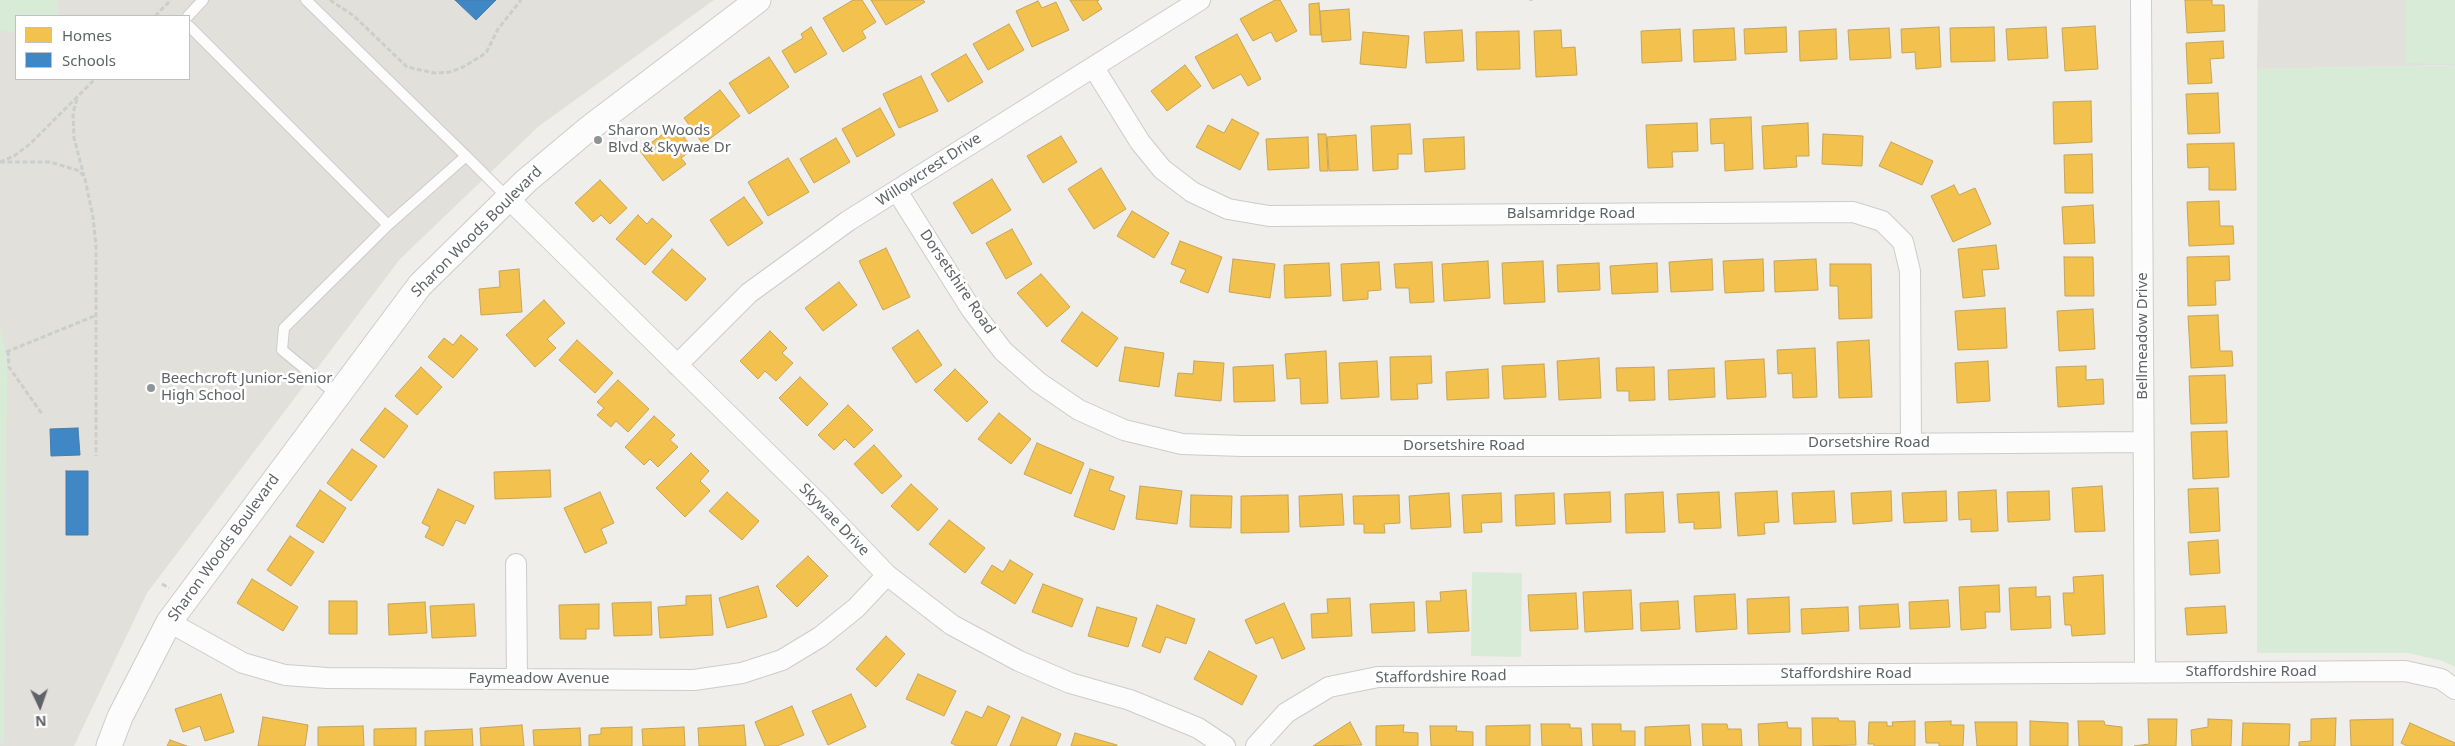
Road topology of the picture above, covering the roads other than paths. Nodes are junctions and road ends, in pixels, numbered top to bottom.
1 (203, 0) edge
2 (306, 0) edge
3 (758, 0) edge
4 (1200, 0) edge
5 (2141, 0) edge
6 (189, 15) edge
7 (190, 27) edge
8 (1094, 68) junction
9 (466, 156) junction
10 (897, 191) junction
11 (508, 198) junction
12 (388, 225) junction
13 (677, 364) junction
14 (337, 395) junction
15 (2143, 442) junction
16 (1911, 443) junction
17 (516, 564) dead end
18 (887, 575) junction
19 (169, 622) junction
20 (2145, 673) junction
21 (517, 679) junction
22 (2455, 689) edge
23 (109, 746) edge
24 (1225, 746) edge
25 (1256, 746) edge

1 - 6 lane
2 - 9 lane
3 - 11 street, Sharon Woods Boulevard
4 - 8 street, Willowcrest Drive
5 - 15 street, Bellmeadow Drive
7 - 12 lane
8 - 10 street, Willowcrest Drive
8 - 16 street, Balsamridge Road
9 - 11 lane
9 - 12 lane
10 - 13 street, Willowcrest Drive
10 - 16 street, Dorsetshire Road
11 - 13 street, Skywae Drive
11 - 14 street, Sharon Woods Boulevard
12 - 14 lane
13 - 18 street, Skywae Drive
14 - 19 street, Sharon Woods Boulevard
15 - 16 street, Dorsetshire Road
15 - 20 street, Bellmeadow Drive
17 - 21 street
18 - 21 street, Faymeadow Avenue
18 - 24 street, Skywae Drive
19 - 21 street, Faymeadow Avenue
19 - 23 street, Sharon Woods Boulevard
20 - 22 street, Staffordshire Road
20 - 25 street, Staffordshire Road

